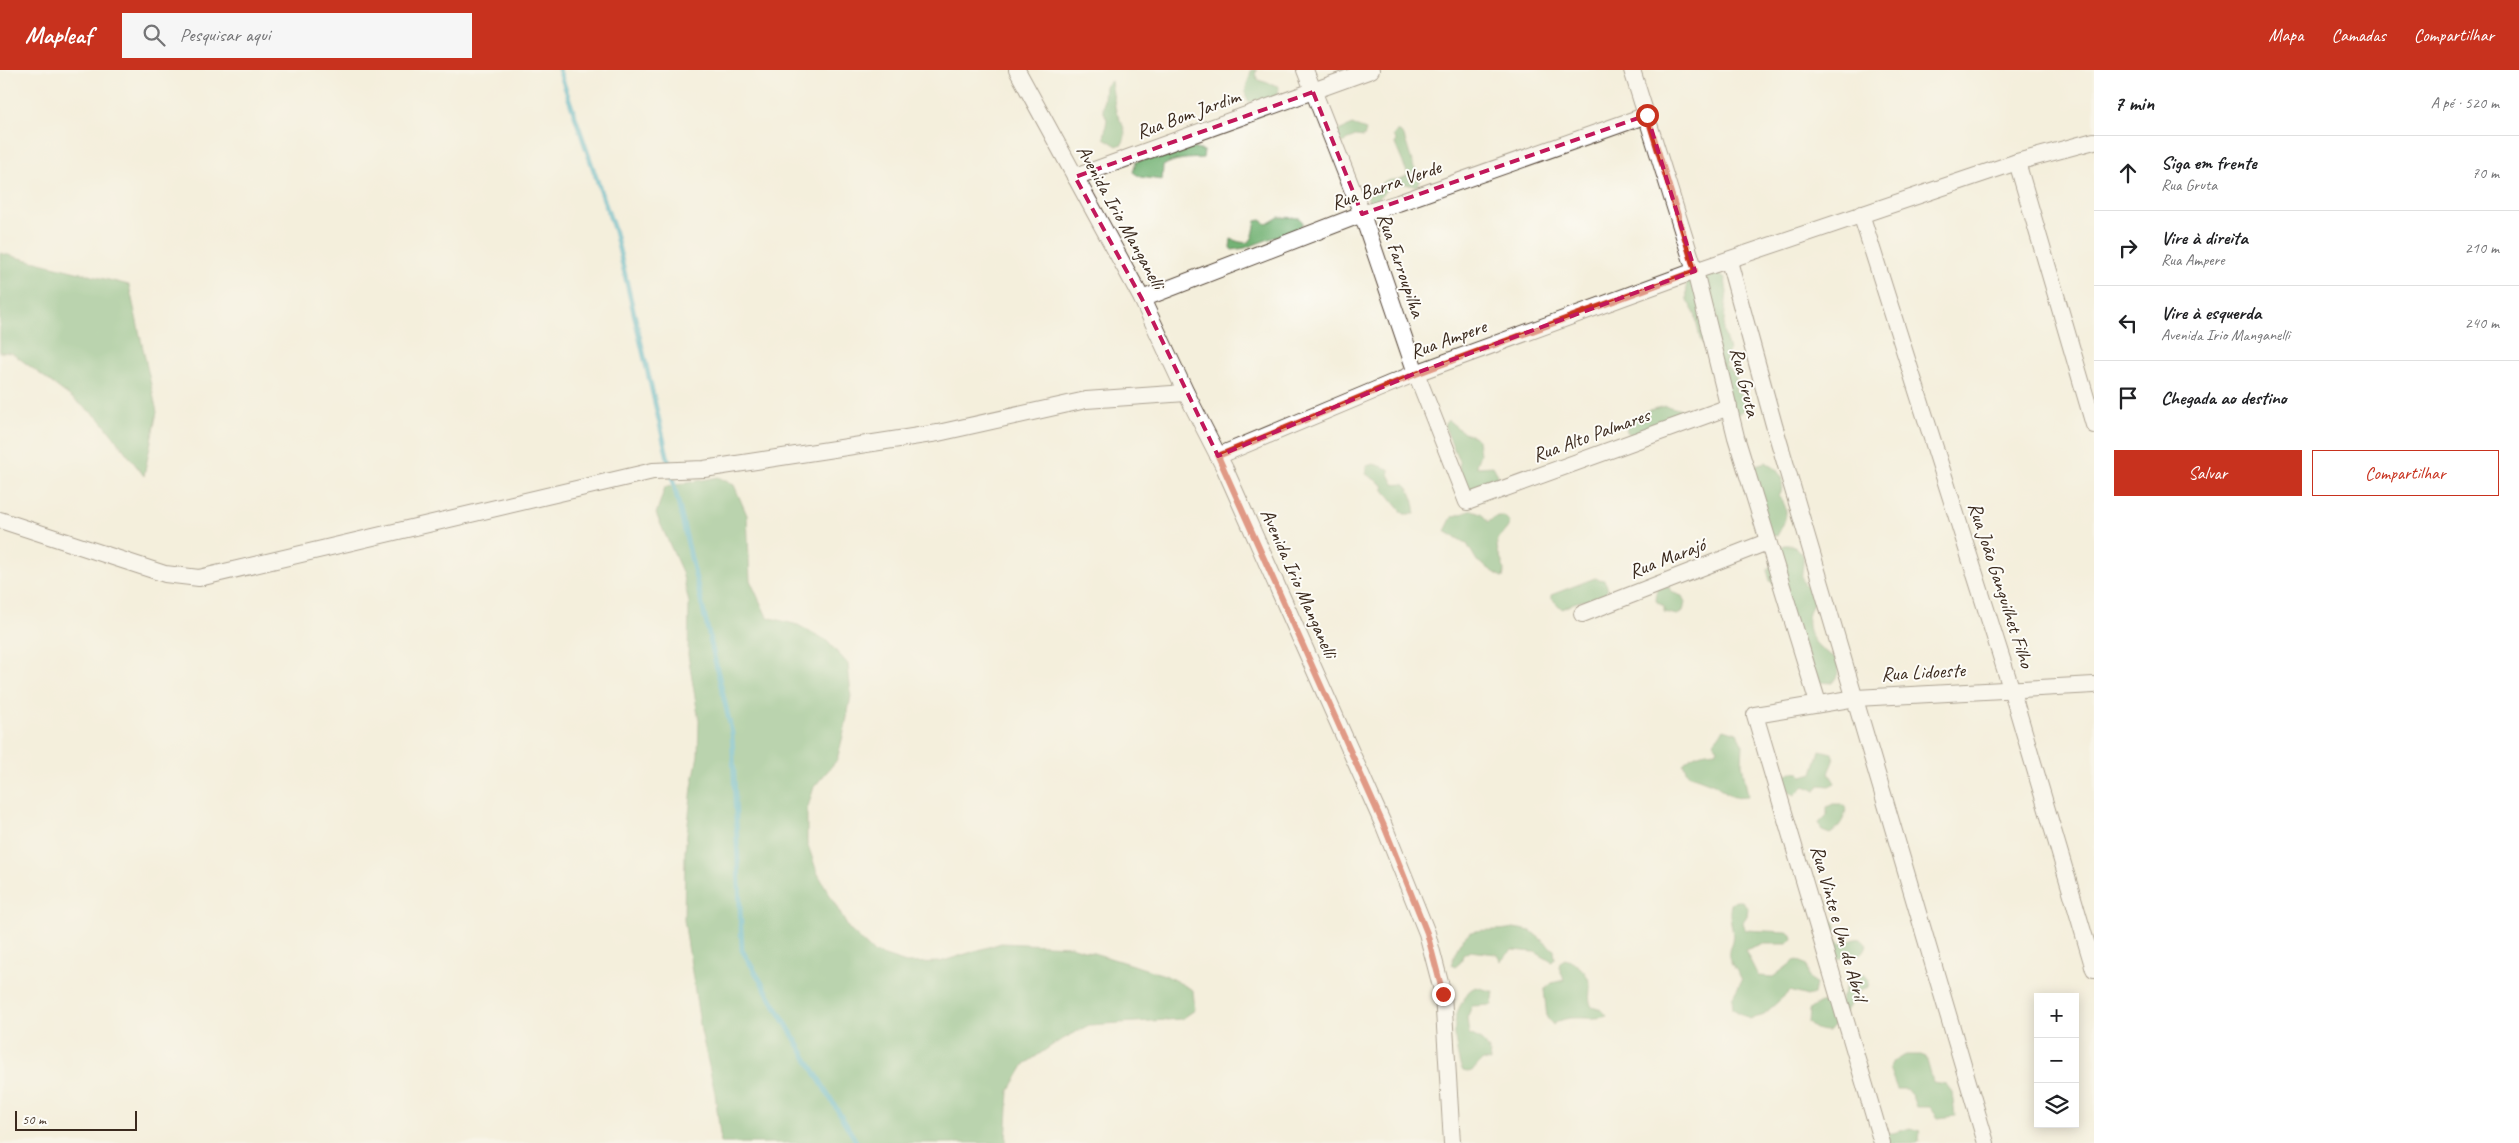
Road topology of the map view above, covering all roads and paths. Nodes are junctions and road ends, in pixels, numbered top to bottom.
1 (1017, 70) edge
2 (1305, 70) edge
3 (1371, 70) edge
4 (1632, 70) edge
5 (1313, 92) junction
6 (1647, 115) junction
7 (2094, 141) edge
8 (2017, 162) junction
9 (1075, 177) junction
10 (1362, 214) junction
11 (1860, 214) junction
12 (1729, 261) junction
13 (1695, 271) junction
14 (1142, 299) junction
15 (1416, 374) junction
16 (1186, 393) junction
17 (1729, 407) junction
18 (2094, 425) edge
19 (1218, 456) junction
20 (1467, 502) joint
21 (0, 520) edge
22 (1767, 542) junction
23 (1582, 614) dead end
24 (2094, 685) edge
25 (2011, 688) junction
26 (1856, 698) junction
27 (1818, 703) junction
28 (1755, 715) joint
29 (2094, 969) edge
30 (1452, 1143) edge
31 (1882, 1143) edge
32 (1986, 1143) edge

1 - 9 street, Avenida Irio Manganelli
2 - 5 street, Rua Farroupilha
3 - 5 street, Rua Bom Jardim
4 - 6 street, Rua Gruta
5 - 9 street, Rua Bom Jardim
5 - 10 street, Rua Farroupilha
6 - 10 street, Rua Barra Verde
6 - 13 street, Rua Gruta
7 - 8 street, Rua Ampere
8 - 11 street, Rua Ampere
8 - 18 street
9 - 14 street, Avenida Irio Manganelli
10 - 14 street, Rua Barra Verde
10 - 15 street, Rua Farroupilha
11 - 12 street, Rua Ampere
11 - 25 street, Rua João Ganguilhet Filho
12 - 13 street, Rua Ampere
12 - 26 street, Rua Gruta
13 - 15 street, Rua Ampere
13 - 17 street, Rua Gruta
14 - 16 street, Avenida Irio Manganelli
15 - 19 street, Rua Ampere
15 - 20 street, Rua Farroupilha
16 - 19 street, Avenida Irio Manganelli
16 - 21 street
17 - 20 street, Rua Alto Palmares
17 - 22 street, Rua Gruta
19 - 30 street, Avenida Irio Manganelli
22 - 23 street, Rua Marajó
22 - 27 street, Rua Gruta
24 - 25 street, Rua Lidoeste
25 - 26 street, Rua Lidoeste
25 - 29 street, Rua João Ganguilhet Filho
26 - 27 street, Rua Lidoeste
26 - 32 street, Rua Gruta
27 - 28 street, Rua Lidoeste
28 - 31 street, Rua Vinte e Um de Abril

